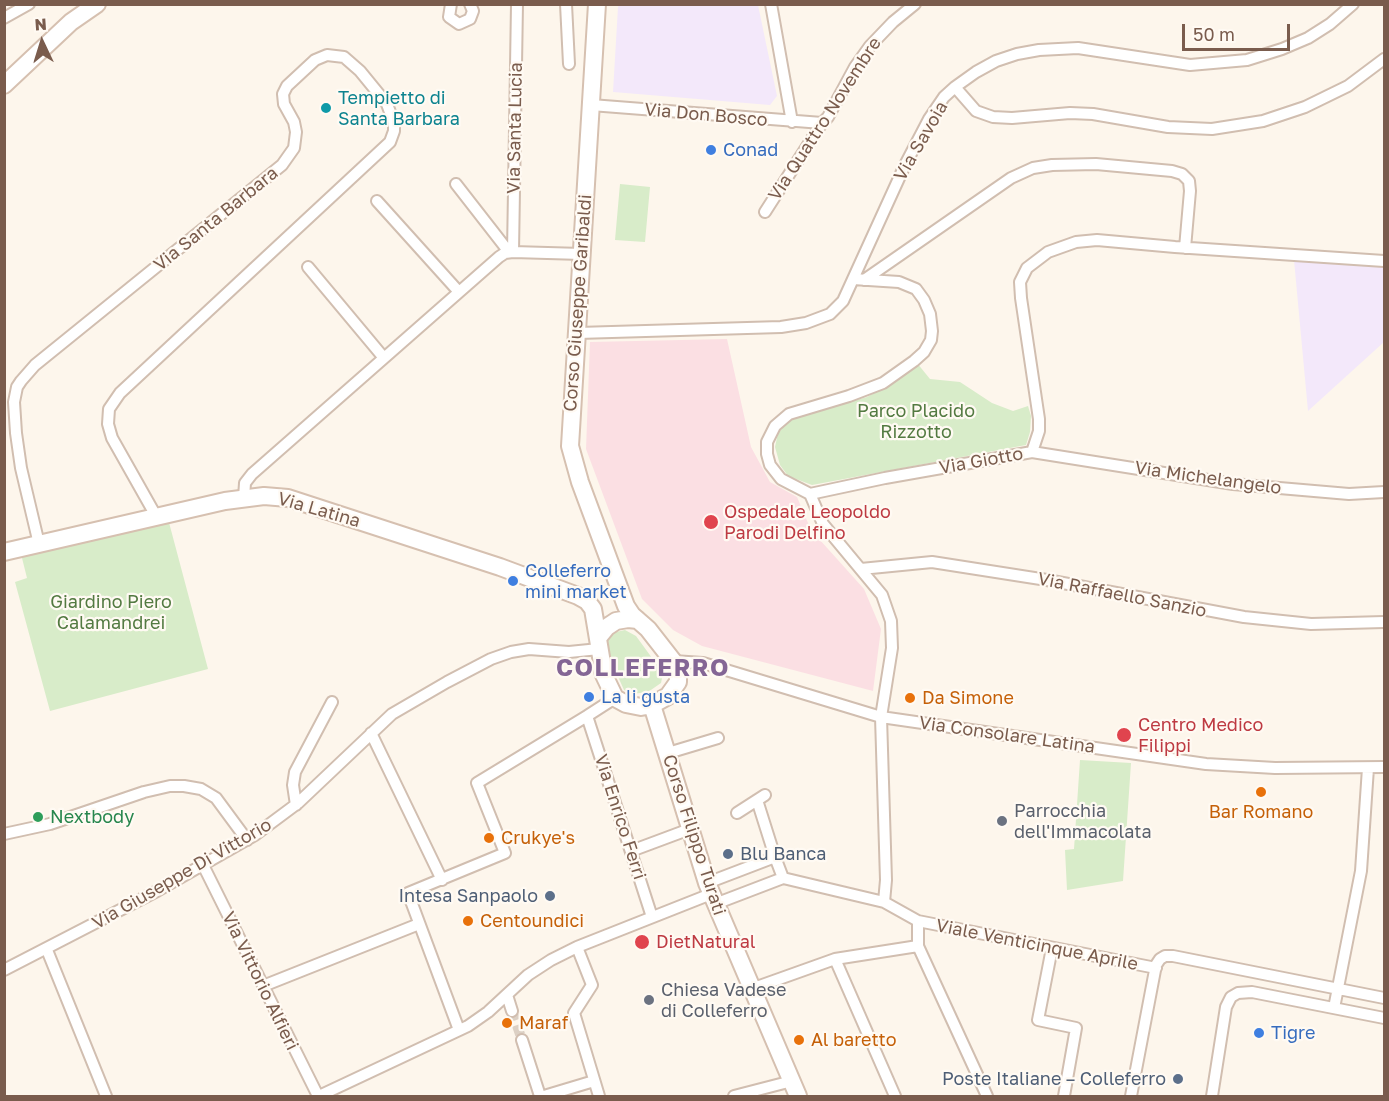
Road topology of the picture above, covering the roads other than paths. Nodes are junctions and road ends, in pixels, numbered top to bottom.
1 (29, 4) edge
2 (97, 4) edge
3 (470, 4) edge
4 (517, 4) edge
5 (566, 4) edge
6 (597, 4) edge
7 (771, 4) edge
8 (915, 4) edge
9 (1353, 4) edge
10 (450, 5) edge
11 (4, 18) edge
12 (1384, 58) edge
13 (569, 64) dead end
14 (4, 85) edge
15 (955, 87) junction
16 (591, 105) junction
17 (792, 122) junction
18 (822, 123) junction
19 (456, 184) dead end
20 (377, 201) dead end
21 (765, 212) dead end
22 (1185, 248) junction
23 (511, 252) junction
24 (582, 254) junction
25 (1384, 261) edge
26 (308, 267) dead end
27 (858, 279) junction
28 (459, 292) junction
29 (578, 333) junction
30 (384, 358) junction
31 (1032, 452) junction
32 (1384, 492) edge
33 (810, 494) junction
34 (244, 498) junction
35 (156, 516) junction
36 (39, 544) junction
37 (4, 552) edge
38 (861, 569) junction
39 (621, 593) junction
40 (638, 620) junction
41 (1384, 622) edge
42 (601, 638) junction
43 (673, 661) junction
44 (615, 698) junction
45 (332, 702) dead end
46 (652, 705) junction
47 (587, 717) junction
48 (881, 717) junction
49 (371, 733) junction
50 (718, 738) dead end
51 (668, 753) junction
52 (1384, 767) edge
53 (1368, 768) junction
54 (296, 805) junction
55 (737, 813) dead end
56 (690, 830) junction
57 (4, 834) edge
58 (247, 840) junction
59 (631, 851) junction
60 (775, 857) junction
61 (203, 865) junction
62 (783, 878) junction
63 (442, 880) junction
64 (711, 893) junction
65 (884, 902) junction
66 (652, 917) junction
67 (918, 921) junction
68 (419, 924) junction
69 (918, 946) junction
70 (577, 947) junction
71 (1052, 948) junction
72 (46, 950) junction
73 (835, 959) junction
74 (1156, 968) junction
75 (4, 970) edge
76 (263, 986) junction
77 (752, 989) junction
78 (1339, 989) junction
79 (507, 995) junction
80 (1384, 998) edge
81 (1334, 1008) junction
82 (512, 1011) tunnel mouth
83 (1384, 1018) edge
84 (459, 1030) junction
85 (522, 1040) tunnel mouth
86 (594, 1081) junction
87 (795, 1089) edge
88 (106, 1096) edge
89 (319, 1096) edge
90 (542, 1096) edge
91 (599, 1096) edge
92 (734, 1096) edge
93 (895, 1096) edge
94 (987, 1096) edge
95 (1064, 1096) edge
96 (1131, 1096) edge
97 (1212, 1096) edge

1 - 11 street
2 - 14 main road
3 - 10 street
4 - 23 street, Via Santa Lucia
5 - 13 street
6 - 16 main road, Corso Giuseppe Garibaldi
7 - 17 street
8 - 18 street, Via Quattro Novembre
9 - 15 street, Via Savoia
12 - 15 street
15 - 27 street, Via Savoia
16 - 17 street, Via Don Bosco
16 - 24 main road, Corso Giuseppe Garibaldi
17 - 18 street, Via Don Bosco
18 - 21 street, Via Quattro Novembre
19 - 23 street
20 - 28 street
22 - 25 street, Via Giotto
22 - 27 street
22 - 31 street, Via Giotto
23 - 24 street
23 - 28 street
24 - 29 main road, Corso Giuseppe Garibaldi
26 - 30 street
27 - 29 street, Via Savoia
27 - 33 street
28 - 30 street
29 - 39 main road, Corso Giuseppe Garibaldi
30 - 34 street
31 - 32 street, Via Michelangelo
31 - 33 street, Via Giotto
33 - 38 street
34 - 35 main road, Via Latina
34 - 42 main road, Via Latina
35 - 36 main road, Via Latina
35 - 36 street, Via Santa Barbara
36 - 37 main road, Via Latina
38 - 41 street, Via Raffaello Sanzio
38 - 48 street
39 - 40 main road, Corso Giuseppe Garibaldi
39 - 42 street
40 - 42 main road
40 - 43 main road
42 - 44 main road
42 - 49 street, Via Giuseppe Di Vittorio
43 - 46 main road
43 - 48 street, Via Consolare Latina
44 - 46 main road
44 - 47 street
45 - 54 street
46 - 51 main road, Corso Filippo Turati
47 - 59 street, Via Enrico Ferri
47 - 63 street
48 - 53 street, Via Consolare Latina
48 - 65 street
49 - 54 street, Via Giuseppe Di Vittorio
49 - 63 street
50 - 51 street
51 - 56 main road, Corso Filippo Turati
52 - 53 street, Via Consolare Latina
53 - 78 street
54 - 58 street, Via Giuseppe Di Vittorio
55 - 60 street
56 - 59 street
56 - 64 main road, Corso Filippo Turati
57 - 58 street
58 - 61 street, Via Giuseppe Di Vittorio
59 - 66 street, Via Enrico Ferri
60 - 62 street
60 - 64 street
61 - 72 street, Via Giuseppe Di Vittorio
61 - 76 street, Via Vittorio Alfieri
62 - 64 street
62 - 65 street, Viale Venticinque Aprile
63 - 68 street
64 - 66 street
64 - 77 main road, Corso Filippo Turati
65 - 67 street, Viale Venticinque Aprile
66 - 70 street
67 - 69 street
67 - 71 street, Viale Venticinque Aprile
68 - 76 street
68 - 84 street
69 - 73 street
69 - 94 street
70 - 79 street
70 - 86 street
71 - 74 street, Viale Venticinque Aprile
71 - 95 street
72 - 75 street, Via Giuseppe Di Vittorio
72 - 88 street
73 - 77 street
73 - 93 street
74 - 78 street, Viale Venticinque Aprile
74 - 96 street
76 - 89 street, Via Vittorio Alfieri
77 - 87 main road, Corso Filippo Turati
78 - 80 street, Viale Venticinque Aprile
78 - 81 street
79 - 82 street
79 - 84 street
81 - 83 street
81 - 97 street
84 - 89 street
85 - 90 street
86 - 90 street
86 - 91 street
87 - 92 street

